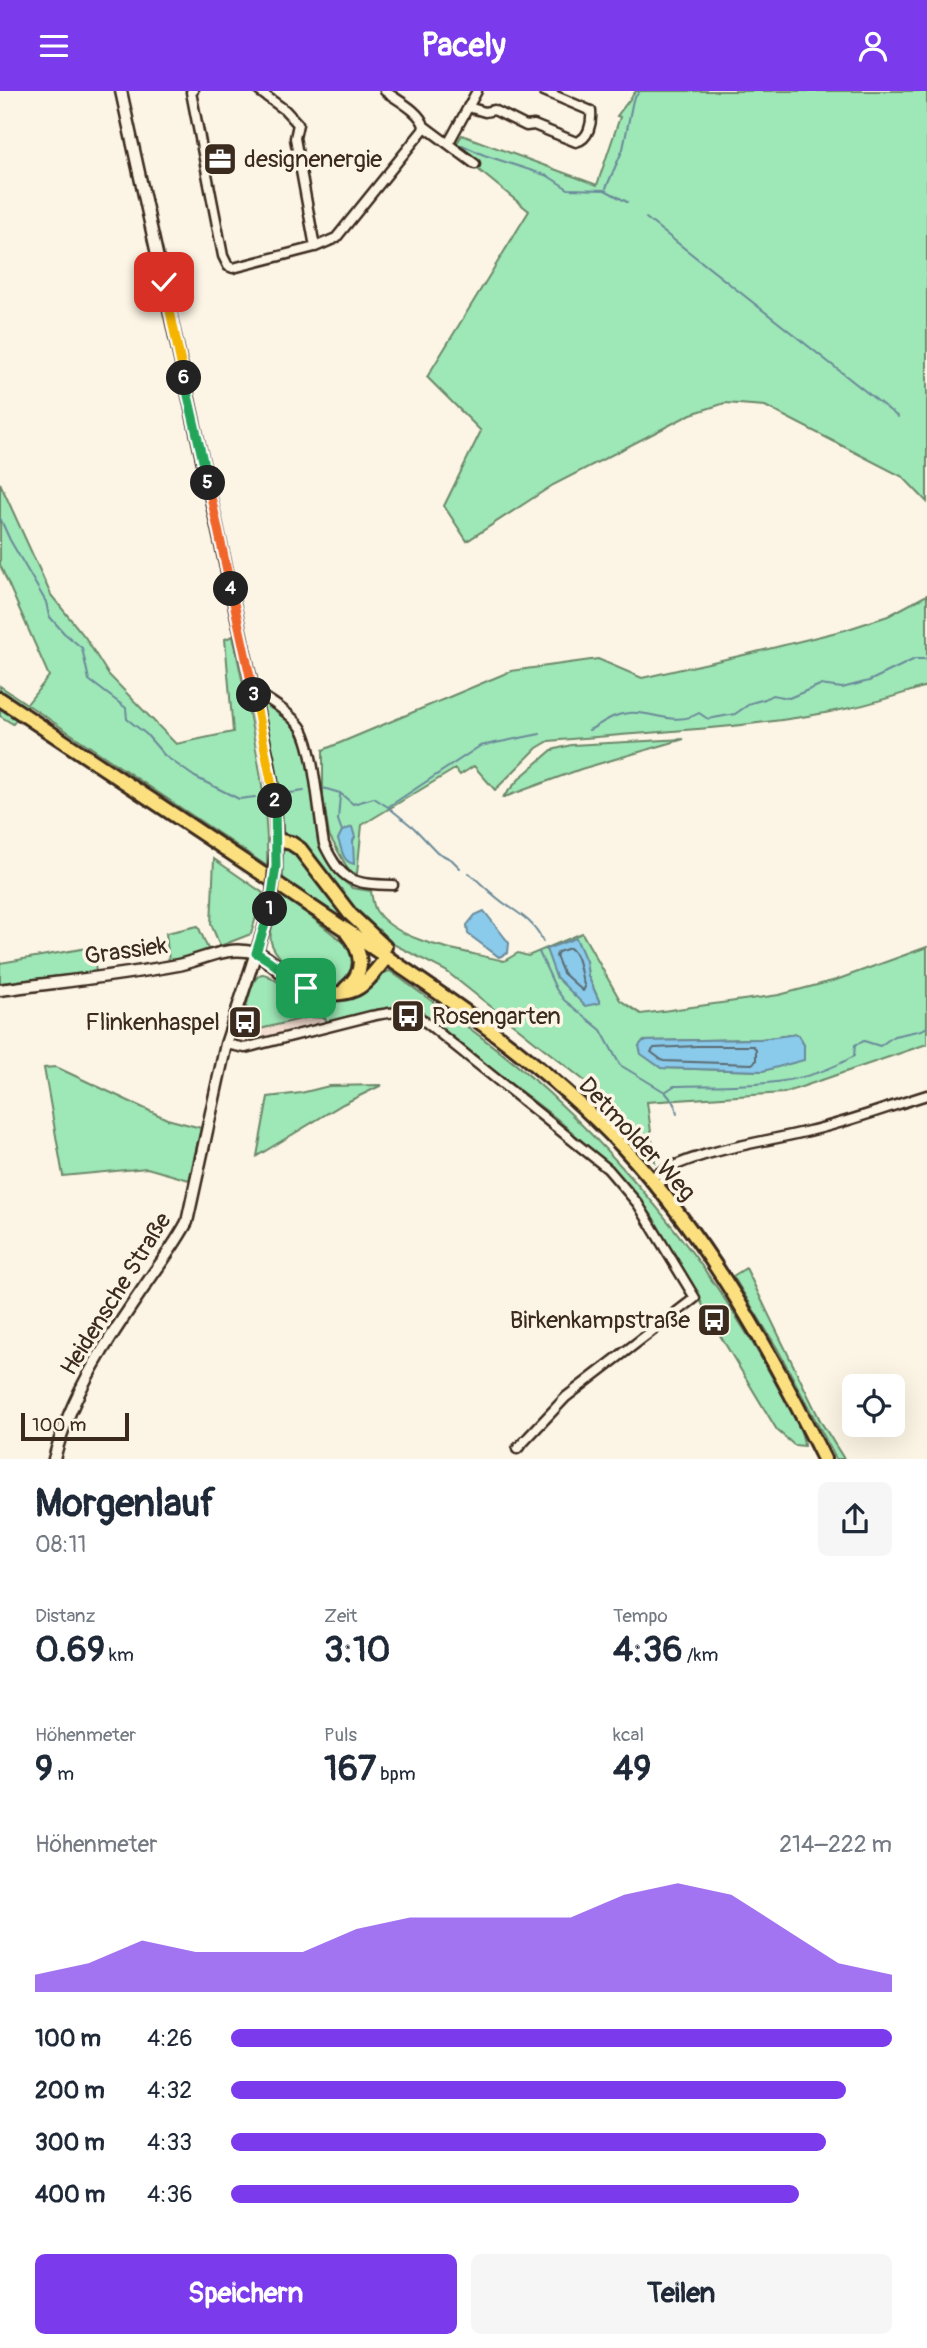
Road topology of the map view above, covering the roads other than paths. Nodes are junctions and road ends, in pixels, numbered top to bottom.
1 (121, 91) edge
2 (192, 91) edge
3 (259, 91) edge
4 (385, 91) edge
5 (477, 91) edge
6 (544, 91) edge
7 (468, 107) junction
8 (424, 126) junction
9 (449, 144) junction
10 (475, 164) dead end
11 (315, 247) junction
12 (255, 696) junction
13 (0, 699) edge
14 (277, 845) junction
15 (393, 885) dead end
16 (340, 925) junction
17 (256, 953) junction
18 (387, 957) junction
19 (418, 978) junction
20 (0, 990) edge
21 (342, 992) junction
22 (226, 1044) junction
23 (927, 1095) edge
24 (653, 1182) junction
25 (517, 1449) dead end
26 (54, 1459) edge
27 (824, 1459) edge

1 - 12 street
2 - 11 street
3 - 11 street
4 - 8 street
5 - 7 street
6 - 7 street
7 - 9 street
8 - 9 street
8 - 11 street
9 - 10 street
12 - 14 street
12 - 15 street
13 - 16 main road
14 - 17 street, Heidensche Straße, bridge
14 - 19 main road
16 - 18 main road
16 - 21 main road
17 - 20 street, Grassiek
17 - 21 main road
17 - 22 street, Heidensche Straße
18 - 19 main road
18 - 21 main road
19 - 24 main road, Detmolder Weg
22 - 25 street, Detmolder Weg
22 - 26 street, Heidensche Straße
23 - 24 street
24 - 27 main road, Detmolder Weg

